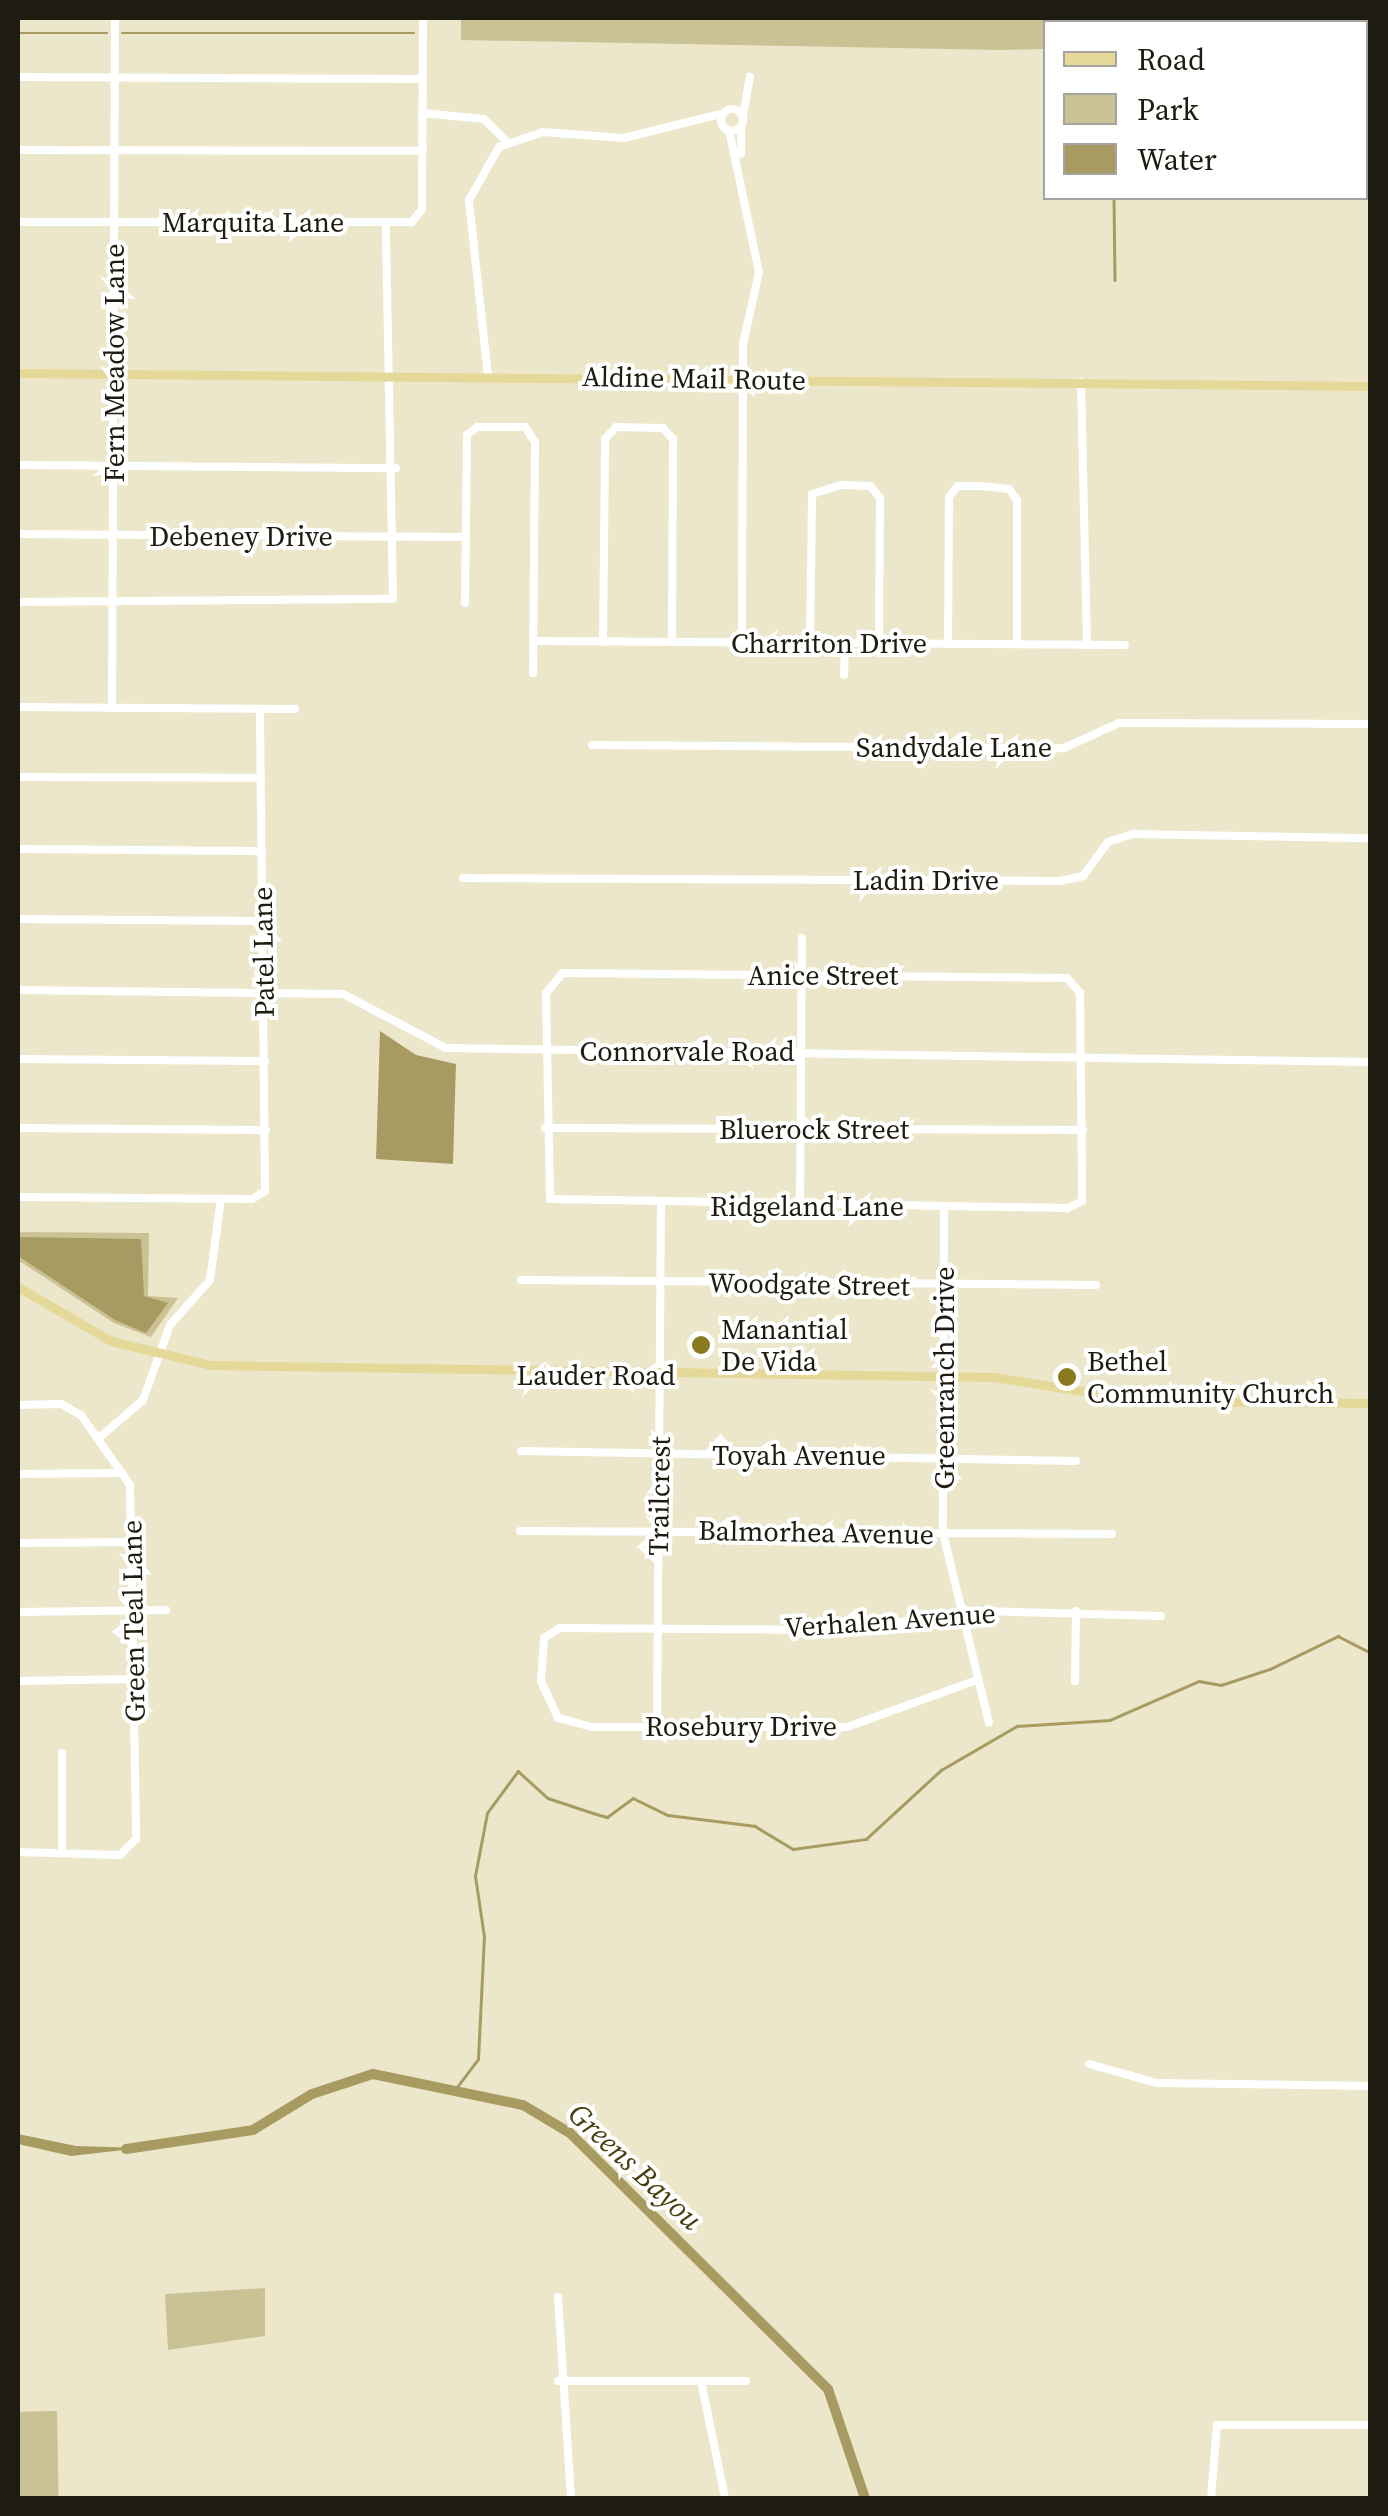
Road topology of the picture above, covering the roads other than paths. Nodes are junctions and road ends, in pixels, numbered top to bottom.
1 (115, 18) edge
2 (424, 18) edge
3 (18, 77) edge
4 (115, 77) junction
5 (750, 78) dead end
6 (422, 79) junction
7 (747, 89) junction
8 (728, 111) junction
9 (422, 113) junction
10 (700, 118) junction
11 (742, 121) junction
12 (726, 127) junction
13 (508, 143) junction
14 (18, 150) edge
15 (114, 150) junction
16 (423, 151) junction
17 (741, 154) junction
18 (114, 221) junction
19 (18, 222) edge
20 (386, 223) junction
21 (18, 373) edge
22 (114, 373) junction
23 (386, 374) junction
24 (488, 376) junction
25 (743, 378) junction
26 (1081, 382) junction
27 (1370, 386) edge
28 (18, 465) edge
29 (114, 466) junction
30 (396, 468) junction
31 (18, 534) edge
32 (114, 535) junction
33 (395, 537) junction
34 (465, 537) junction
35 (18, 602) edge
36 (465, 602) dead end
37 (112, 603) junction
38 (534, 641) junction
39 (604, 642) junction
40 (672, 642) junction
41 (742, 642) junction
42 (810, 643) junction
43 (845, 643) junction
44 (879, 643) junction
45 (948, 644) junction
46 (1016, 644) junction
47 (1086, 645) junction
48 (1124, 645) dead end
49 (533, 673) dead end
50 (844, 675) dead end
51 (18, 706) edge
52 (112, 708) junction
53 (260, 708) junction
54 (295, 709) dead end
55 (1370, 724) edge
56 (592, 745) dead end
57 (18, 777) edge
58 (260, 778) junction
59 (1370, 838) edge
60 (18, 849) edge
61 (262, 851) junction
62 (462, 878) dead end
63 (18, 919) edge
64 (263, 921) junction
65 (802, 938) dead end
66 (802, 975) junction
67 (18, 990) edge
68 (264, 991) junction
69 (545, 1050) junction
70 (802, 1052) junction
71 (18, 1059) edge
72 (265, 1061) junction
73 (1081, 1062) junction
74 (1370, 1062) edge
75 (18, 1128) edge
76 (545, 1128) junction
77 (801, 1129) junction
78 (266, 1130) junction
79 (1083, 1130) junction
80 (18, 1197) edge
81 (221, 1199) junction
82 (661, 1205) junction
83 (800, 1206) junction
84 (944, 1208) junction
85 (521, 1280) dead end
86 (660, 1282) junction
87 (944, 1285) junction
88 (1096, 1285) dead end
89 (18, 1287) edge
90 (158, 1357) junction
91 (660, 1374) junction
92 (945, 1376) junction
93 (1370, 1403) edge
94 (18, 1405) edge
95 (100, 1438) junction
96 (521, 1451) dead end
97 (660, 1454) junction
98 (943, 1456) junction
99 (1076, 1461) dead end
100 (122, 1473) junction
101 (18, 1474) edge
102 (659, 1530) junction
103 (520, 1531) dead end
104 (944, 1533) junction
105 (1112, 1534) dead end
106 (132, 1542) junction
107 (18, 1543) edge
108 (134, 1610) junction
109 (166, 1610) dead end
110 (1076, 1611) junction
111 (18, 1612) edge
112 (957, 1612) junction
113 (1160, 1616) dead end
114 (658, 1627) junction
115 (18, 1680) edge
116 (133, 1680) junction
117 (978, 1680) junction
118 (1075, 1681) dead end
119 (558, 1718) joint
120 (989, 1724) dead end
121 (657, 1726) junction
122 (62, 1753) dead end
123 (18, 1852) edge
124 (62, 1853) junction
125 (1089, 2064) dead end
126 (1370, 2086) edge
127 (558, 2297) dead end
128 (558, 2381) junction
129 (701, 2381) junction
130 (746, 2381) dead end
131 (1370, 2425) edge
132 (571, 2498) edge
133 (725, 2498) edge
134 (1211, 2498) edge

1 - 4 street, Fern Meadow Lane
2 - 6 street
3 - 4 street
4 - 6 street
4 - 15 street, Fern Meadow Lane
5 - 7 street
6 - 9 street
7 - 8 street
7 - 11 street
8 - 10 street
8 - 11 street
8 - 12 street
9 - 13 street
9 - 16 street
10 - 12 street
10 - 13 street
11 - 12 street
11 - 17 street
12 - 17 street
13 - 24 street
14 - 15 street
15 - 16 street
15 - 18 street, Fern Meadow Lane
16 - 20 street, Marquita Lane
17 - 25 street
18 - 19 street, Marquita Lane
18 - 20 street, Marquita Lane
18 - 22 street, Fern Meadow Lane
20 - 23 street
21 - 22 main road, Aldine Mail Route
22 - 23 main road, Aldine Mail Route
22 - 29 street, Fern Meadow Lane
23 - 24 main road, Aldine Mail Route
23 - 30 street
24 - 25 main road, Aldine Mail Route
25 - 26 main road, Aldine Mail Route
25 - 41 street
26 - 27 main road, Aldine Mail Route
26 - 47 street
28 - 29 street
29 - 30 street
29 - 32 street, Fern Meadow Lane
30 - 33 street
31 - 32 street, Debeney Drive
32 - 33 street, Debeney Drive
32 - 37 street, Fern Meadow Lane
33 - 34 street, Debeney Drive
33 - 37 street
34 - 36 street
34 - 38 street
35 - 37 street
37 - 52 street, Fern Meadow Lane
38 - 39 street, Charriton Drive
38 - 49 street
39 - 40 street, Charriton Drive
39 - 40 street
40 - 41 street, Charriton Drive
41 - 42 street, Charriton Drive
42 - 43 street, Charriton Drive
42 - 44 street
43 - 44 street, Charriton Drive
43 - 50 street
44 - 45 street, Charriton Drive
45 - 46 street, Charriton Drive
45 - 46 street
46 - 47 street, Charriton Drive
47 - 48 street, Charriton Drive
51 - 52 street
52 - 53 street
53 - 54 street
53 - 58 street, Patel Lane
55 - 56 street, Sandydale Lane
57 - 58 street
58 - 61 street, Patel Lane
59 - 62 street, Ladin Drive
60 - 61 street
61 - 64 street, Patel Lane
63 - 64 street
64 - 68 street, Patel Lane
65 - 66 street
66 - 69 street, Anice Street
66 - 70 street
66 - 73 street, Anice Street
67 - 68 street, Connorvale Road
68 - 69 street, Connorvale Road
68 - 72 street, Patel Lane
69 - 70 street, Connorvale Road
69 - 76 street
70 - 73 street, Connorvale Road
70 - 77 street
71 - 72 street
72 - 78 street, Patel Lane
73 - 74 street, Connorvale Road
73 - 79 street
75 - 78 street
76 - 77 street, Bluerock Street
76 - 82 street, Ridgeland Lane
77 - 79 street, Bluerock Street
77 - 83 street
78 - 81 street, Patel Lane
79 - 84 street, Ridgeland Lane
80 - 81 street
81 - 90 street
82 - 83 street, Ridgeland Lane
82 - 86 street, Trailcrest
83 - 84 street, Ridgeland Lane
84 - 87 street, Greenranch Drive
85 - 86 street, Woodgate Street
86 - 87 street, Woodgate Street
86 - 91 street, Trailcrest
87 - 88 street, Woodgate Street
87 - 92 street, Greenranch Drive
89 - 90 main road, Lauder Road
90 - 91 main road, Lauder Road
90 - 95 street
91 - 92 main road, Lauder Road
91 - 97 street, Trailcrest
92 - 93 main road, Lauder Road
92 - 98 street, Greenranch Drive
94 - 95 street, Green Teal Lane
95 - 100 street, Green Teal Lane
96 - 97 street, Toyah Avenue
97 - 98 street, Toyah Avenue
97 - 102 street, Trailcrest
98 - 99 street, Toyah Avenue
98 - 104 street, Greenranch Drive
100 - 101 street
100 - 106 street, Green Teal Lane
102 - 103 street, Balmorhea Avenue
102 - 104 street, Balmorhea Avenue
102 - 114 street, Trailcrest
104 - 105 street, Balmorhea Avenue
104 - 112 street, Greenranch Drive
106 - 107 street
106 - 108 street, Green Teal Lane
108 - 109 street
108 - 111 street
108 - 116 street, Green Teal Lane
110 - 112 street, Verhalen Avenue
110 - 113 street, Verhalen Avenue
110 - 118 street
112 - 114 street, Verhalen Avenue
112 - 117 street, Greenranch Drive
114 - 119 street, Verhalen Avenue
114 - 121 street, Trailcrest
115 - 116 street
116 - 124 street, Green Teal Lane
117 - 120 street, Greenranch Drive
117 - 121 street, Rosebury Drive
119 - 121 street, Rosebury Drive
122 - 124 street
123 - 124 street
125 - 126 street
127 - 128 street
128 - 129 street
128 - 132 street
129 - 130 street
129 - 133 street
131 - 134 street

